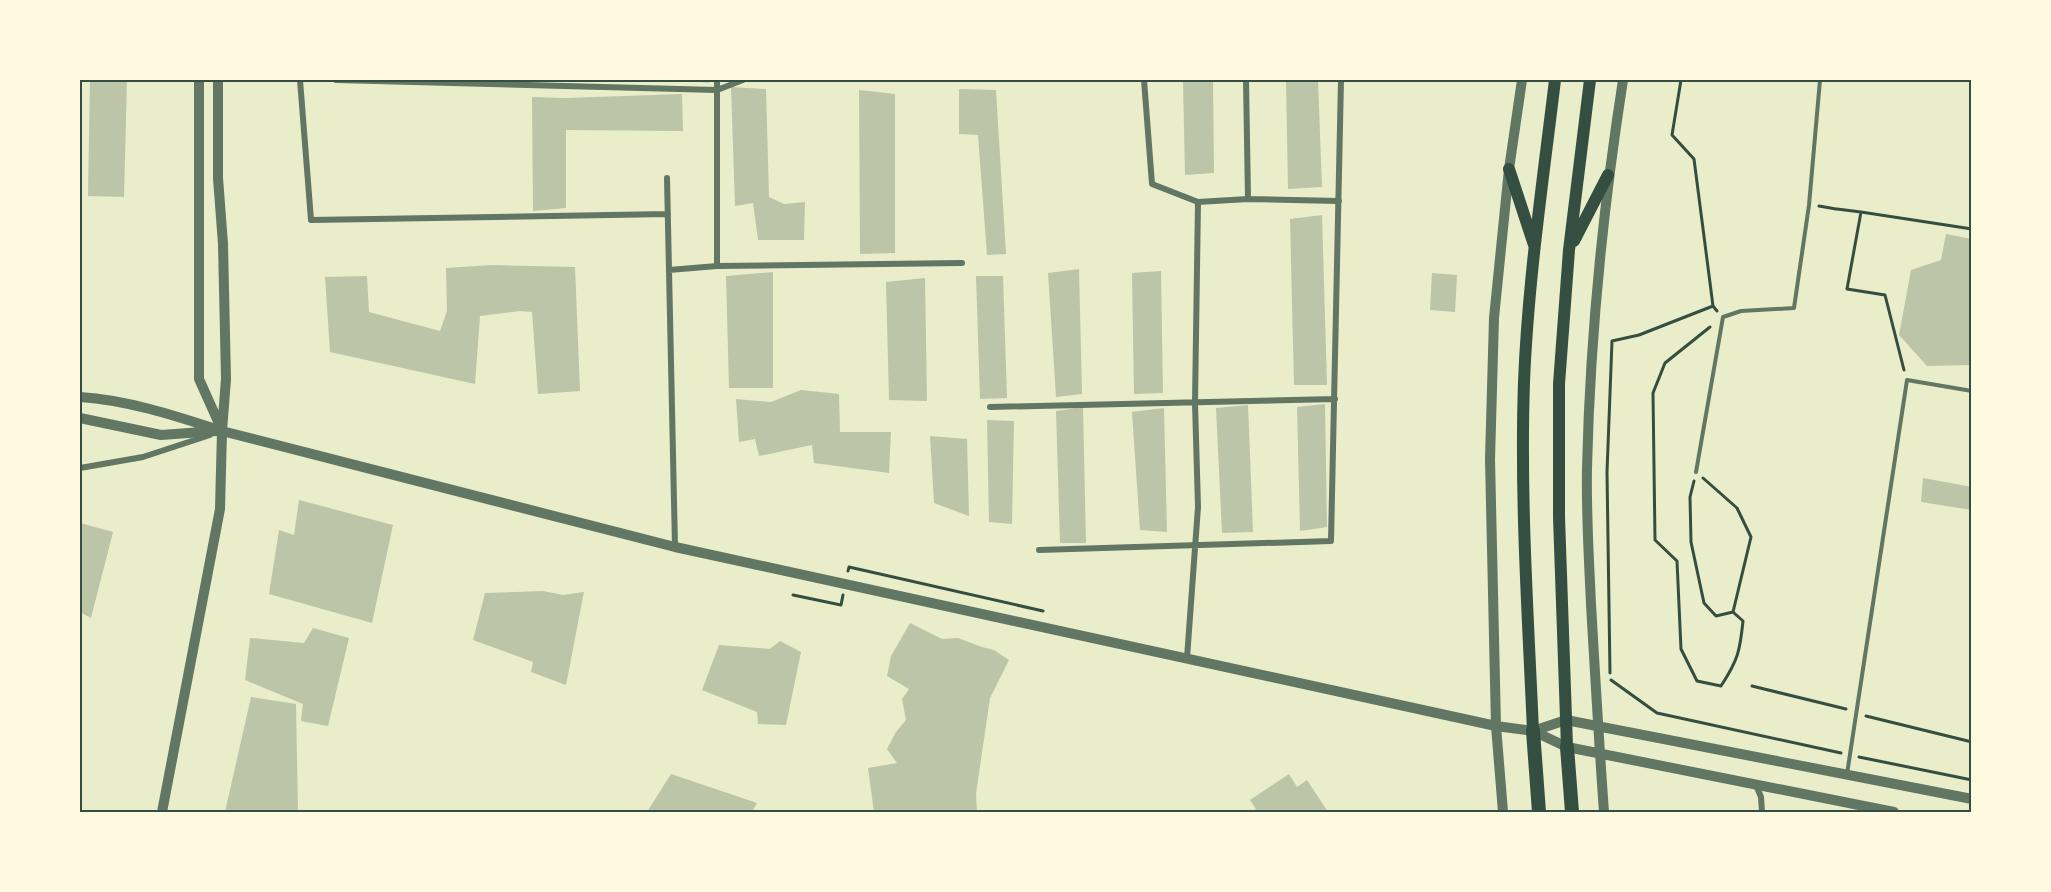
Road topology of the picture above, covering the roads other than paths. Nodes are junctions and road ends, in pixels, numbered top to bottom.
1 (199, 80) edge
2 (218, 80) edge
3 (300, 80) edge
4 (336, 80) edge
5 (717, 80) edge
6 (743, 80) edge
7 (1144, 80) edge
8 (1245, 80) edge
9 (1341, 80) edge
10 (1522, 80) edge
11 (1555, 80) edge
12 (1590, 80) edge
13 (1623, 80) edge
14 (1820, 80) edge
15 (717, 90) junction
16 (1509, 169) junction
17 (1608, 175) junction
18 (667, 178) dead end
19 (1248, 199) junction
20 (1338, 201) junction
21 (1198, 202) junction
22 (668, 214) junction
23 (1535, 249) junction
24 (1569, 250) junction
25 (962, 263) dead end
26 (717, 266) junction
27 (669, 270) junction
28 (1971, 391) edge
29 (80, 397) edge
30 (1335, 399) junction
31 (1195, 403) junction
32 (990, 406) dead end
33 (80, 418) edge
34 (222, 430) junction
35 (80, 468) edge
36 (1696, 472) road end
37 (1195, 546) junction
38 (675, 548) junction
39 (1039, 550) dead end
40 (1187, 658) junction
41 (1566, 720) junction
42 (1496, 726) junction
43 (1597, 726) junction
44 (1533, 731) junction
45 (1567, 747) junction
46 (1599, 753) junction
47 (1847, 775) junction
48 (1756, 785) junction
49 (1971, 799) edge
50 (162, 813) edge
51 (1503, 813) edge
52 (1539, 813) edge
53 (1572, 813) edge
54 (1604, 813) edge
55 (1762, 813) edge
56 (1894, 813) edge

1 - 34 street
2 - 34 street
3 - 22 street
4 - 15 street
5 - 15 street
6 - 15 street
7 - 21 street
8 - 19 street
9 - 20 street
10 - 16 street
11 - 23 main road
12 - 24 main road
13 - 17 street
14 - 36 lane
15 - 26 street
16 - 23 main road
16 - 42 street
17 - 24 main road
17 - 43 street
18 - 22 street
19 - 20 street
19 - 21 street
20 - 30 street
21 - 31 street
22 - 27 street
23 - 44 main road
24 - 41 main road
25 - 26 street
26 - 27 street
27 - 38 street
28 - 47 lane
29 - 34 street
30 - 31 street
30 - 37 street
31 - 32 street
31 - 37 street
33 - 34 street
34 - 35 street
34 - 38 street
34 - 50 street
37 - 39 street
37 - 40 street
38 - 40 street
40 - 42 street
41 - 43 street
41 - 44 street
41 - 45 main road
42 - 44 street
42 - 51 street
43 - 46 street
43 - 47 street
44 - 45 street
44 - 52 highway
45 - 46 street
45 - 53 highway
46 - 48 street
46 - 54 street
47 - 49 street
48 - 55 street
48 - 56 street

